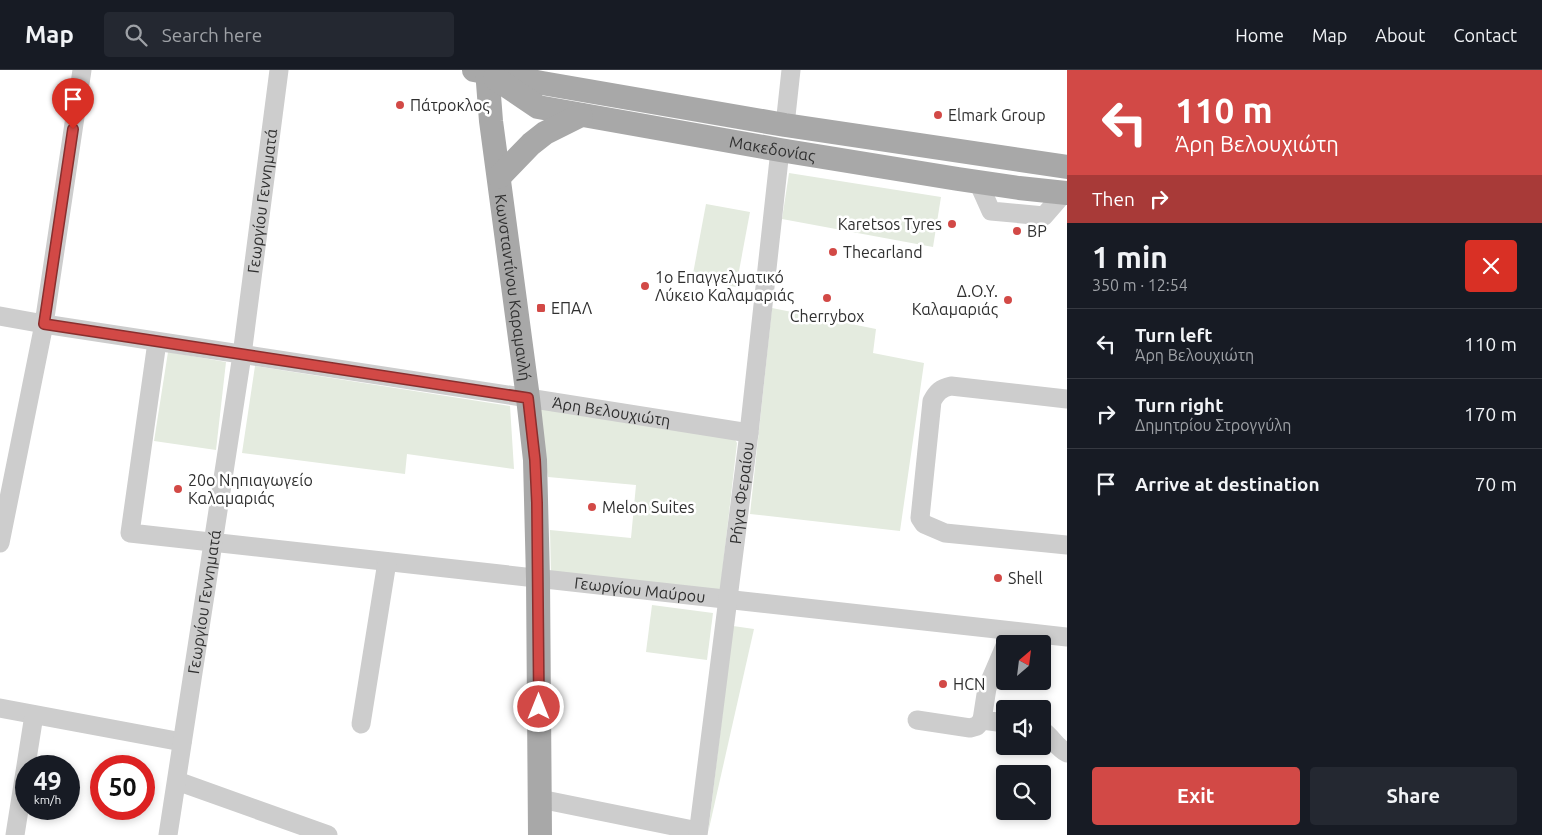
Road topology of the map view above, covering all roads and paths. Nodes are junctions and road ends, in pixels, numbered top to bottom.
1 (82, 70) edge
2 (279, 70) edge
3 (791, 70) edge
4 (483, 71) edge
5 (581, 115) junction
6 (785, 125) junction
7 (780, 150) junction
8 (1067, 167) edge
9 (499, 177) junction
10 (1066, 193) edge
11 (0, 316) edge
12 (44, 324) junction
13 (157, 342) junction
14 (242, 355) junction
15 (528, 398) junction
16 (1067, 399) edge
17 (749, 434) junction
18 (2, 517) edge
19 (213, 542) junction
20 (0, 543) edge
21 (1067, 545) edge
22 (387, 562) junction
23 (538, 579) junction
24 (728, 599) junction
25 (1067, 637) edge
26 (996, 638) edge
27 (1051, 638) edge
28 (996, 668) edge
29 (0, 708) edge
30 (34, 715) junction
31 (917, 720) dead end
32 (982, 720) junction
33 (996, 722) edge
34 (361, 724) dead end
35 (1051, 738) edge
36 (182, 742) junction
37 (1067, 753) edge
38 (177, 781) junction
39 (540, 799) junction
40 (698, 833) edge
41 (15, 835) edge
42 (168, 835) edge
43 (328, 835) edge
44 (540, 835) edge

1 - 12 street
2 - 14 street, Γεωργίου Γεννηματά
3 - 6 street
4 - 5 main road, Μακεδονίας
4 - 6 main road, Μακεδονίας
4 - 9 main road, Κωνσταντίνου Καραμανλή
5 - 7 main road, Μακεδονίας
5 - 9 main road
6 - 8 main road, Μακεδονίας
7 - 10 main road, Μακεδονίας
7 - 17 street, Ρήγα Φεραίου
9 - 15 main road, Κωνσταντίνου Καραμανλή
11 - 12 street, Άρη Βελουχιώτη
12 - 13 street, Άρη Βελουχιώτη
12 - 18 street
13 - 14 street, Άρη Βελουχιώτη
13 - 19 street, Γεωργίου Μαύρου
14 - 15 street, Άρη Βελουχιώτη
14 - 19 street, Γεωργίου Γεννηματά
15 - 17 street, Άρη Βελουχιώτη
15 - 23 main road, Κωνσταντίνου Καραμανλή
16 - 21 street
17 - 24 street, Ρήγα Φεραίου
18 - 20 street
19 - 22 street, Γεωργίου Μαύρου
19 - 36 street, Γεωργίου Γεννηματά
22 - 23 street, Γεωργίου Μαύρου
22 - 34 street
23 - 24 street, Γεωργίου Μαύρου
23 - 39 main road, Κωνσταντίνου Καραμανλή
24 - 26 street, Γεωργίου Μαύρου
24 - 40 street, Ρήγα Φεραίου
25 - 27 street, Γεωργίου Μαύρου
28 - 32 street
29 - 30 street
30 - 36 street
30 - 41 street
31 - 32 street
32 - 33 street
35 - 37 street
36 - 38 street, Γεωργίου Γεννηματά
38 - 42 street, Γεωργίου Γεννηματά
38 - 43 street
39 - 40 street
39 - 44 main road, Κωνσταντίνου Καραμανλή

